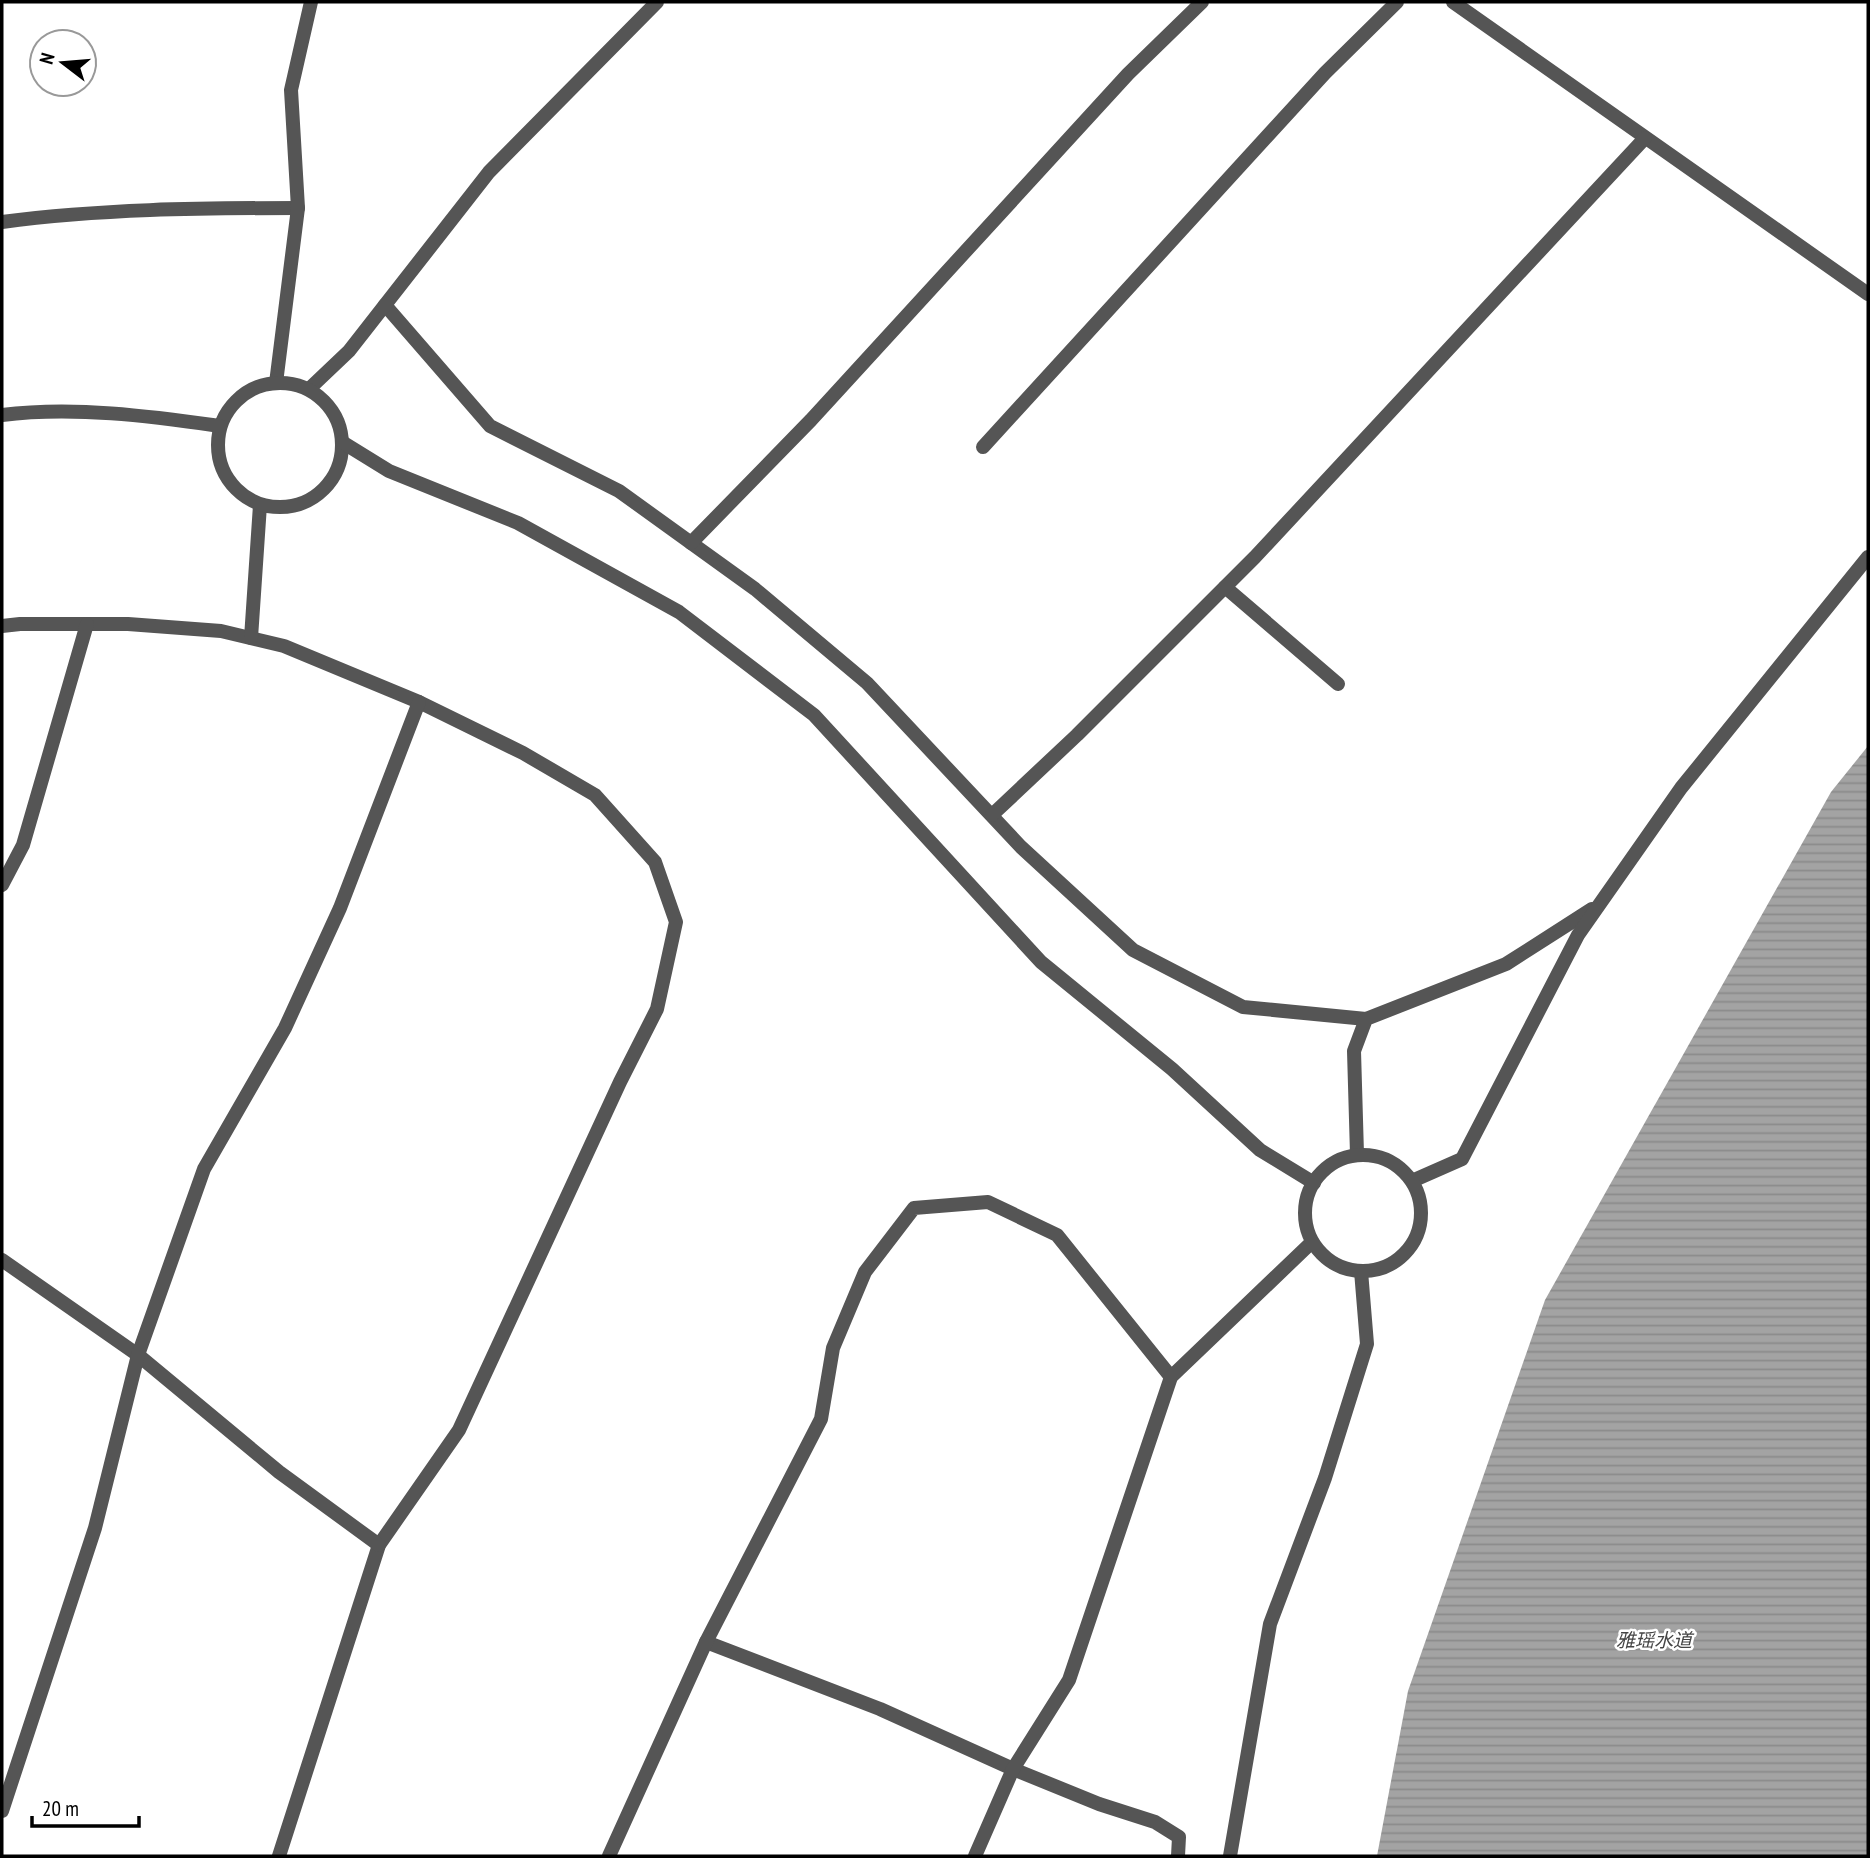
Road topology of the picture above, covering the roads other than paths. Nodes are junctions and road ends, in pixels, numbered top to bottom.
1 (311, 2) edge
2 (656, 2) edge
3 (1202, 2) edge
4 (1396, 2) edge
5 (1453, 2) edge
6 (1644, 138) junction
7 (299, 208) junction
8 (2, 222) edge
9 (1868, 294) edge
10 (386, 305) junction
11 (276, 383) junction
12 (309, 389) junction
13 (2, 415) edge
14 (220, 426) junction
15 (342, 442) junction
16 (982, 447) dead end
17 (260, 505) junction
18 (691, 543) junction
19 (1868, 557) edge
20 (1225, 587) junction
21 (87, 624) junction
22 (2, 626) edge
23 (251, 639) junction
24 (1338, 684) dead end
25 (419, 702) junction
26 (992, 815) junction
27 (2, 885) edge
28 (1599, 905) junction
29 (1366, 1019) junction
30 (1357, 1154) junction
31 (1412, 1181) junction
32 (1314, 1183) junction
33 (1312, 1242) junction
34 (2, 1260) edge
35 (1361, 1271) junction
36 (138, 1355) junction
37 (1171, 1377) junction
38 (379, 1545) junction
39 (706, 1642) junction
40 (1013, 1769) junction
41 (2, 1811) edge
42 (279, 1856) edge
43 (609, 1856) edge
44 (975, 1856) edge
45 (1178, 1856) edge
46 (1230, 1856) edge

1 - 7 street
2 - 10 street
3 - 18 street
4 - 16 street
5 - 6 street
6 - 9 street
6 - 20 street
7 - 8 street
7 - 11 street
10 - 12 street
10 - 18 street
11 - 12 street
11 - 14 street
12 - 15 street
13 - 14 street
14 - 17 street
15 - 17 street
15 - 32 street
17 - 23 street
18 - 26 street
19 - 28 street
20 - 24 street
20 - 26 street
21 - 22 street
21 - 23 street
21 - 27 street
23 - 25 street
25 - 36 street
25 - 38 street
26 - 29 street
28 - 29 street
28 - 31 street
29 - 30 street
30 - 31 street
30 - 32 street
31 - 35 street
32 - 33 street
33 - 35 street
33 - 37 street
34 - 36 street
35 - 46 street
36 - 38 street
36 - 41 street
37 - 39 street
37 - 40 street
38 - 42 street
39 - 40 street
39 - 43 street
40 - 44 street
40 - 45 street

